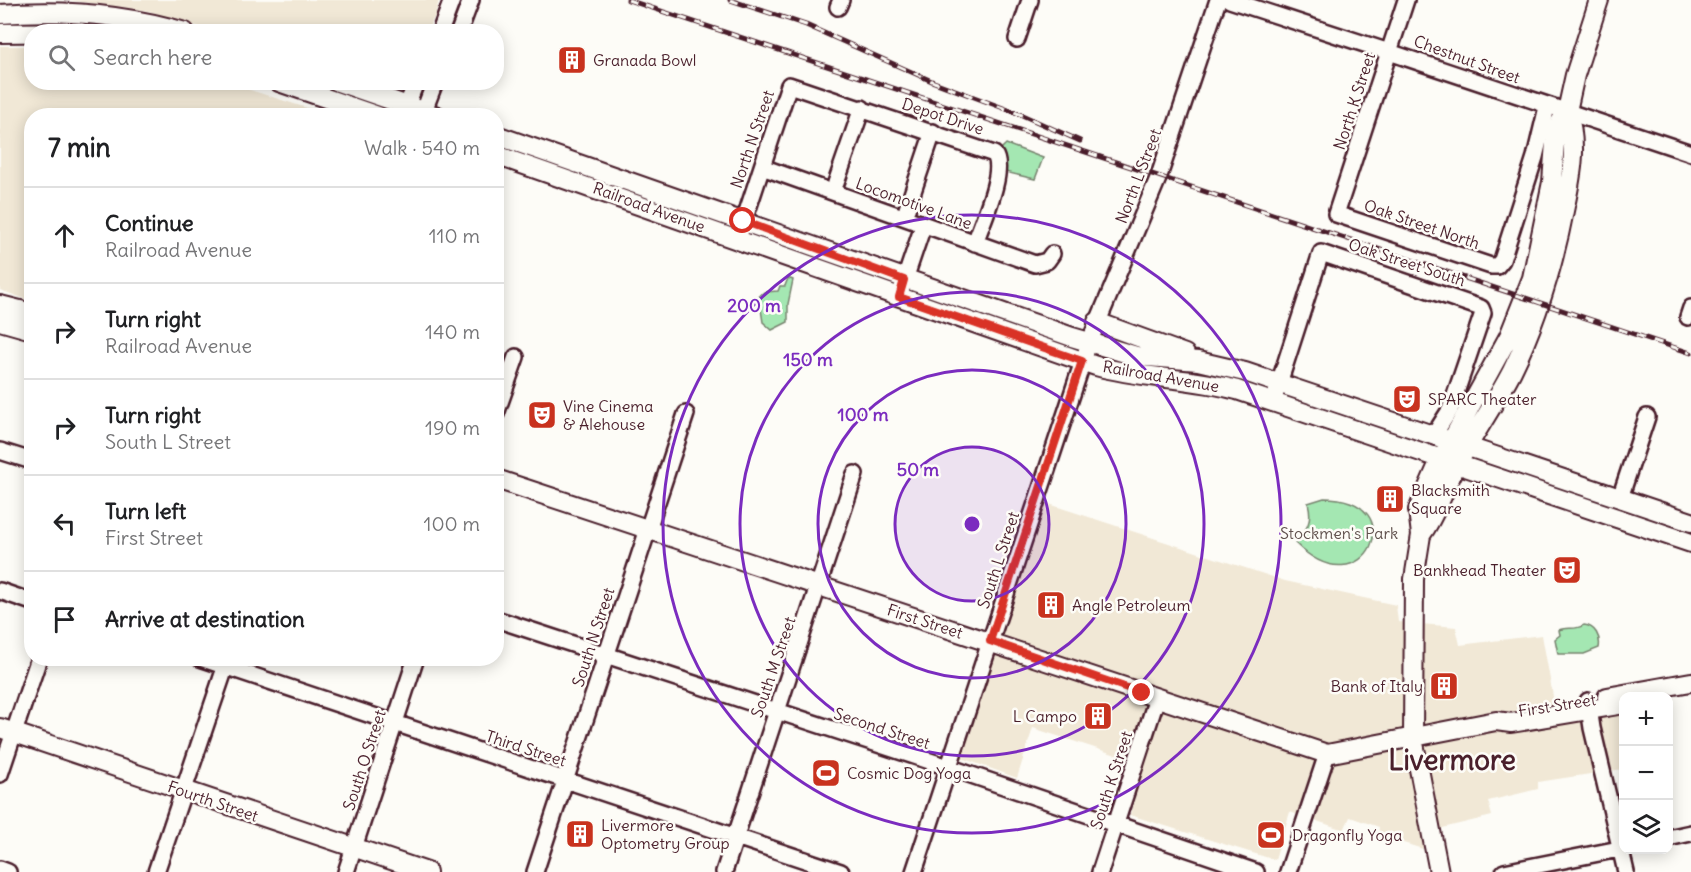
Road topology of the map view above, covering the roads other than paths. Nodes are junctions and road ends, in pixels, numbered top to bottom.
1 (452, 0) edge
2 (471, 0) edge
3 (1030, 0) edge
4 (1218, 0) edge
5 (1230, 0) edge
6 (1406, 0) edge
7 (1599, 0) edge
8 (0, 14) edge
9 (154, 24) edge
10 (443, 24) edge
11 (462, 24) edge
12 (0, 33) edge
13 (24, 33) edge
14 (1017, 39) dead end
15 (1390, 50) junction
16 (789, 85) joint
17 (302, 90) edge
18 (359, 90) edge
19 (417, 90) edge
20 (430, 90) edge
21 (1547, 106) junction
22 (355, 108) edge
23 (407, 108) edge
24 (418, 108) edge
25 (420, 108) edge
26 (862, 108) junction
27 (1568, 111) junction
28 (933, 132) junction
29 (504, 138) edge
30 (1691, 153) edge
31 (504, 158) edge
32 (762, 167) junction
33 (836, 183) dead end
34 (907, 209) dead end
35 (1336, 214) joint
36 (743, 221) junction
37 (923, 226) junction
38 (738, 239) junction
39 (975, 243) junction
40 (1052, 254) dead end
41 (902, 288) junction
42 (0, 305) edge
43 (24, 311) edge
44 (0, 321) edge
45 (1097, 322) junction
46 (24, 328) edge
47 (1089, 343) junction
48 (516, 357) dead end
49 (1082, 361) junction
50 (1215, 364) junction
51 (1279, 383) junction
52 (504, 391) edge
53 (1273, 402) junction
54 (686, 414) dead end
55 (1647, 417) dead end
56 (1434, 435) junction
57 (1461, 444) junction
58 (0, 451) edge
59 (24, 458) edge
60 (1451, 460) junction
61 (855, 474) dead end
62 (504, 482) edge
63 (1620, 498) junction
64 (1691, 522) edge
65 (648, 530) junction
66 (1691, 543) edge
67 (818, 586) junction
68 (0, 591) edge
69 (24, 599) edge
70 (504, 622) edge
71 (990, 641) junction
72 (606, 656) junction
73 (35, 666) edge
74 (226, 666) edge
75 (235, 666) edge
76 (413, 666) edge
77 (1691, 682) edge
78 (1691, 692) edge
79 (1673, 695) edge
80 (1157, 698) junction
81 (1619, 704) edge
82 (1589, 705) junction
83 (777, 712) junction
84 (394, 723) junction
85 (7, 730) edge
86 (1413, 738) junction
87 (1327, 754) junction
88 (948, 767) junction
89 (0, 774) edge
90 (565, 780) junction
91 (184, 791) junction
92 (1115, 825) junction
93 (1691, 833) edge
94 (1619, 835) edge
95 (736, 837) junction
96 (1673, 837) edge
97 (354, 848) junction
98 (1619, 849) edge
99 (1623, 854) edge
100 (0, 869) edge
101 (8, 872) edge
102 (156, 872) edge
103 (346, 872) edge
104 (427, 872) edge
105 (535, 872) edge
106 (724, 872) edge
107 (841, 872) edge
108 (914, 872) edge
109 (1100, 872) edge
110 (1256, 872) edge
111 (1288, 872) edge
112 (1439, 872) edge
113 (1504, 872) edge
114 (1626, 872) edge

1 - 10 street
2 - 11 street
3 - 14 street
4 - 45 street, North L Street
5 - 15 street, Chestnut Street
6 - 15 street, North K Street
7 - 27 main road
8 - 9 main road
12 - 13 main road
15 - 21 street, Chestnut Street
15 - 35 street, North K Street
16 - 26 street, Depot Drive
16 - 32 street, North N Street
17 - 22 main road
18 - 23 main road
19 - 24 street
20 - 25 street
21 - 27 street, Chestnut Street
21 - 35 street, Oak Street North
26 - 28 street, Depot Drive
26 - 33 street
27 - 30 street, Chestnut Street
27 - 57 main road
28 - 34 street
28 - 39 street, Depot Drive
29 - 36 main road, Railroad Avenue
31 - 38 main road, Railroad Avenue
32 - 36 street, North N Street
32 - 37 street, Locomotive Lane
36 - 38 street, North N Street
36 - 41 main road, Railroad Avenue
37 - 39 street, Locomotive Lane
37 - 41 street
38 - 41 main road, Railroad Avenue
39 - 40 street, Locomotive Lane
41 - 47 main road, Railroad Avenue
41 - 49 main road, Railroad Avenue
42 - 43 main road
44 - 46 main road
45 - 47 street, North L Street
45 - 50 main road
47 - 49 street, North L Street
47 - 50 main road, Railroad Avenue
48 - 52 street
49 - 53 main road, Railroad Avenue
49 - 71 street, South L Street
50 - 51 main road, Railroad Avenue
51 - 53 street
51 - 56 main road, Railroad Avenue
51 - 56 street, Oak Street South
53 - 60 main road, Railroad Avenue
54 - 65 street, South N Street
55 - 63 street
56 - 57 main road, Railroad Avenue
57 - 60 main road
57 - 63 main road, Railroad Avenue
58 - 59 street
60 - 66 main road, Railroad Avenue
60 - 86 main road
61 - 67 street, South M Street
62 - 65 main road, First Street
63 - 64 main road, Railroad Avenue
65 - 67 main road, First Street
65 - 72 street, South N Street
67 - 71 main road, First Street
67 - 83 street, South M Street
68 - 69 street
70 - 72 street, Second Street
71 - 80 main road, First Street
71 - 88 street, South L Street
72 - 83 street, Second Street
72 - 90 street, South N Street
73 - 85 street
74 - 91 street
75 - 84 street, Third Street
76 - 84 street, South O Street
77 - 82 main road, First Street
78 - 79 main road
80 - 87 main road, First Street
80 - 92 street, South K Street
81 - 82 main road, First Street
82 - 86 main road, First Street
82 - 94 street
83 - 88 street, Second Street
83 - 95 street, South M Street
84 - 90 street, Third Street
84 - 97 street, South O Street
85 - 89 street
85 - 91 main road, Fourth Street
86 - 87 main road, First Street
86 - 112 main road
87 - 111 street
88 - 92 street, Second Street
88 - 108 street, South L Street
90 - 95 street, Third Street
90 - 105 street, South N Street
91 - 97 main road, Fourth Street
91 - 102 street
92 - 109 street, South K Street
92 - 110 street, Second Street
93 - 96 street
95 - 106 street, South M Street
95 - 107 street, Third Street
97 - 103 street, South O Street
97 - 104 main road, Fourth Street
98 - 113 street
99 - 114 street
100 - 101 street

